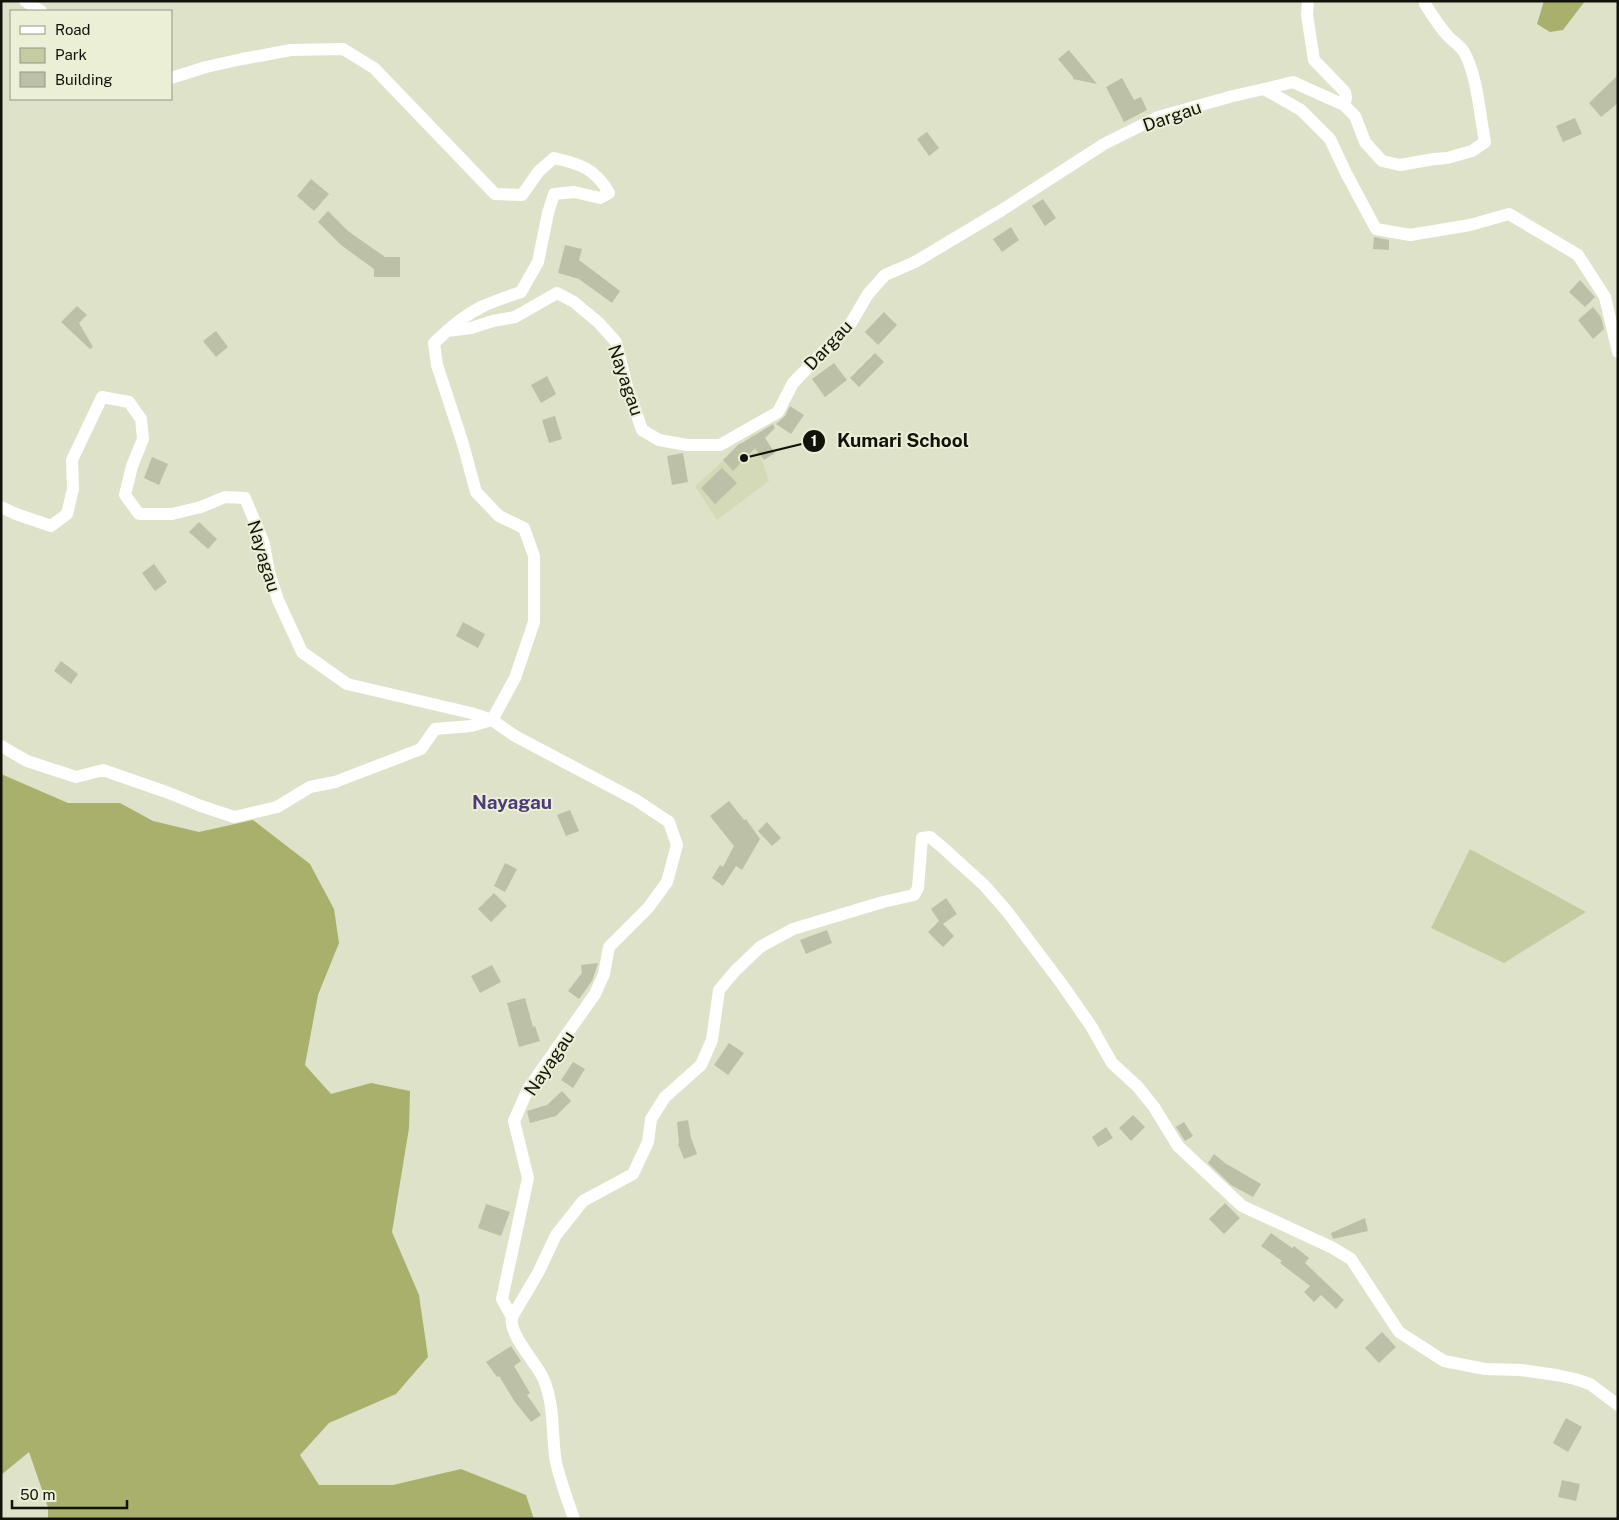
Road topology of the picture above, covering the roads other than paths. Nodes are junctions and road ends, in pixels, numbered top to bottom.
1 (24, 1) edge
2 (1308, 1) edge
3 (1425, 1) edge
4 (39, 10) edge
5 (172, 78) edge
6 (1264, 89) junction
7 (1344, 104) junction
8 (447, 331) junction
9 (1618, 352) edge
10 (687, 445) joint
11 (1, 507) edge
12 (492, 720) junction
13 (1, 746) edge
14 (512, 1316) junction
15 (1618, 1405) edge
16 (574, 1519) edge

1 - 4 street
2 - 7 street
3 - 7 street
5 - 8 street
6 - 7 street, Dargau
6 - 9 street
6 - 10 street, Dargau
8 - 10 street, Nayagau
8 - 12 street
11 - 12 street, Nayagau
12 - 13 street
12 - 14 street, Nayagau
14 - 15 street
14 - 16 street, Nayagau

